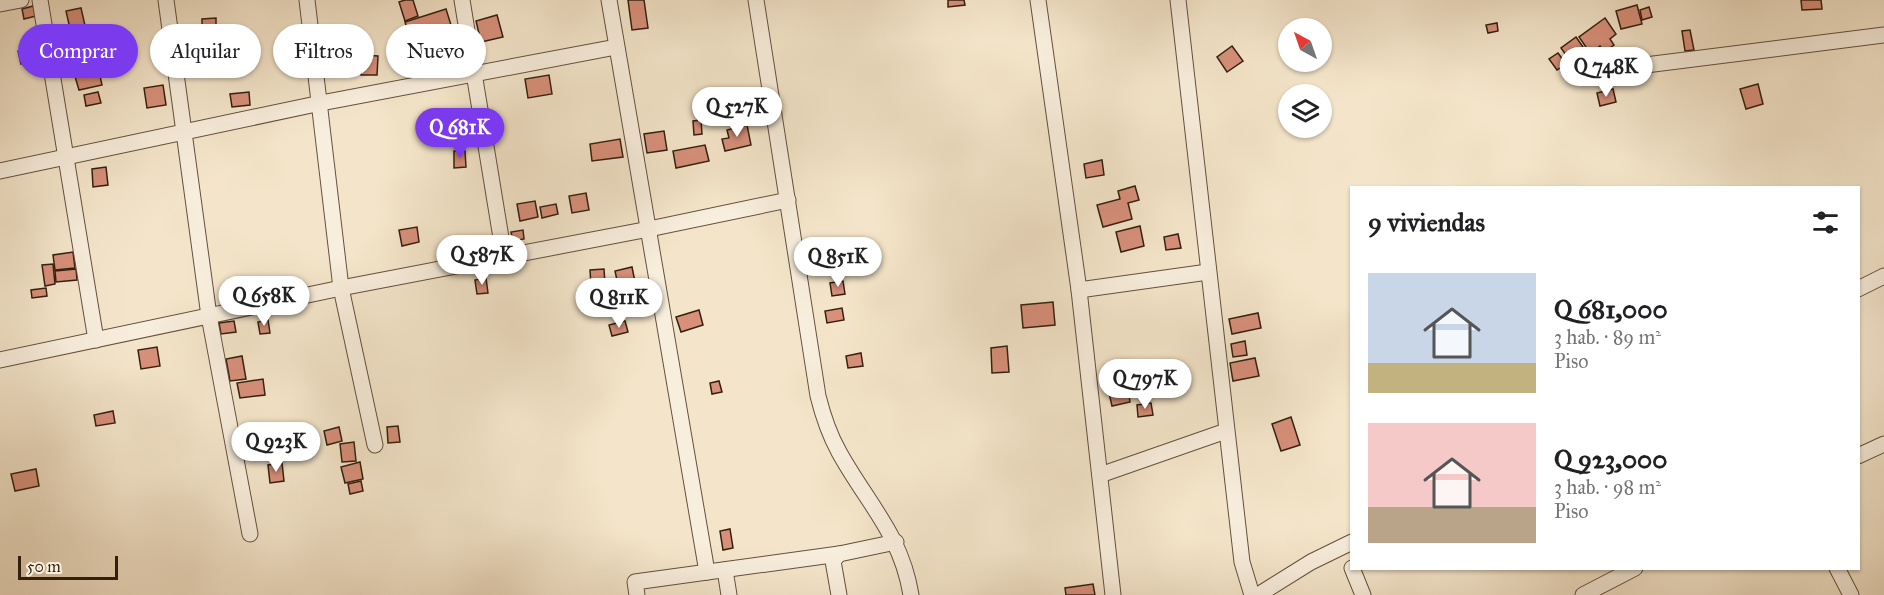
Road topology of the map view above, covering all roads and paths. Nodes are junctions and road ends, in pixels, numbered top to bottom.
1 (21, 0) edge
2 (40, 0) edge
3 (166, 0) edge
4 (307, 0) edge
5 (462, 0) edge
6 (609, 0) edge
7 (756, 0) edge
8 (1038, 0) edge
9 (1178, 0) edge
10 (0, 4) edge
11 (466, 24) edge
12 (1884, 35) edge
13 (616, 47) junction
14 (486, 72) edge
15 (1582, 73) dead end
16 (454, 78) edge
17 (476, 78) edge
18 (321, 103) junction
19 (185, 131) junction
20 (66, 156) junction
21 (0, 171) edge
22 (788, 200) junction
23 (649, 229) junction
24 (504, 256) junction
25 (1208, 272) junction
26 (1884, 276) edge
27 (341, 288) junction
28 (1860, 288) edge
29 (1079, 290) junction
30 (209, 316) junction
31 (96, 340) junction
32 (0, 360) edge
33 (1226, 431) junction
34 (1884, 444) edge
35 (375, 445) dead end
36 (1860, 455) edge
37 (1100, 475) junction
38 (250, 534) dead end
39 (896, 542) junction
40 (1347, 544) edge
41 (839, 554) junction
42 (725, 570) junction
43 (1353, 570) edge
44 (1631, 570) edge
45 (1838, 570) edge
46 (707, 572) junction
47 (637, 595) edge
48 (729, 595) edge
49 (839, 595) edge
50 (911, 595) edge
51 (1113, 595) edge
52 (1252, 595) edge
53 (1258, 595) edge
54 (1363, 595) edge
55 (1583, 595) edge
56 (1851, 595) edge

1 - 10 street
2 - 20 street
3 - 19 street
4 - 18 street
5 - 11 street
6 - 13 street
7 - 22 street
8 - 29 street
9 - 25 street
12 - 15 street
13 - 14 street
13 - 23 street
16 - 18 street
17 - 24 street
18 - 19 street
18 - 27 street
19 - 20 street
19 - 30 street
20 - 21 street
20 - 31 street
22 - 23 street
22 - 39 street
23 - 24 street
23 - 46 street
24 - 27 street
25 - 29 street
25 - 33 street
26 - 28 street
27 - 30 street
27 - 35 street
29 - 37 street
30 - 31 street
30 - 38 street
31 - 32 street
33 - 37 street
33 - 52 street
34 - 36 street
37 - 51 street
39 - 41 street
39 - 50 street
40 - 53 street
41 - 42 street
41 - 49 street
42 - 46 street
42 - 48 street
43 - 54 street
44 - 55 street
45 - 56 street
46 - 47 street

